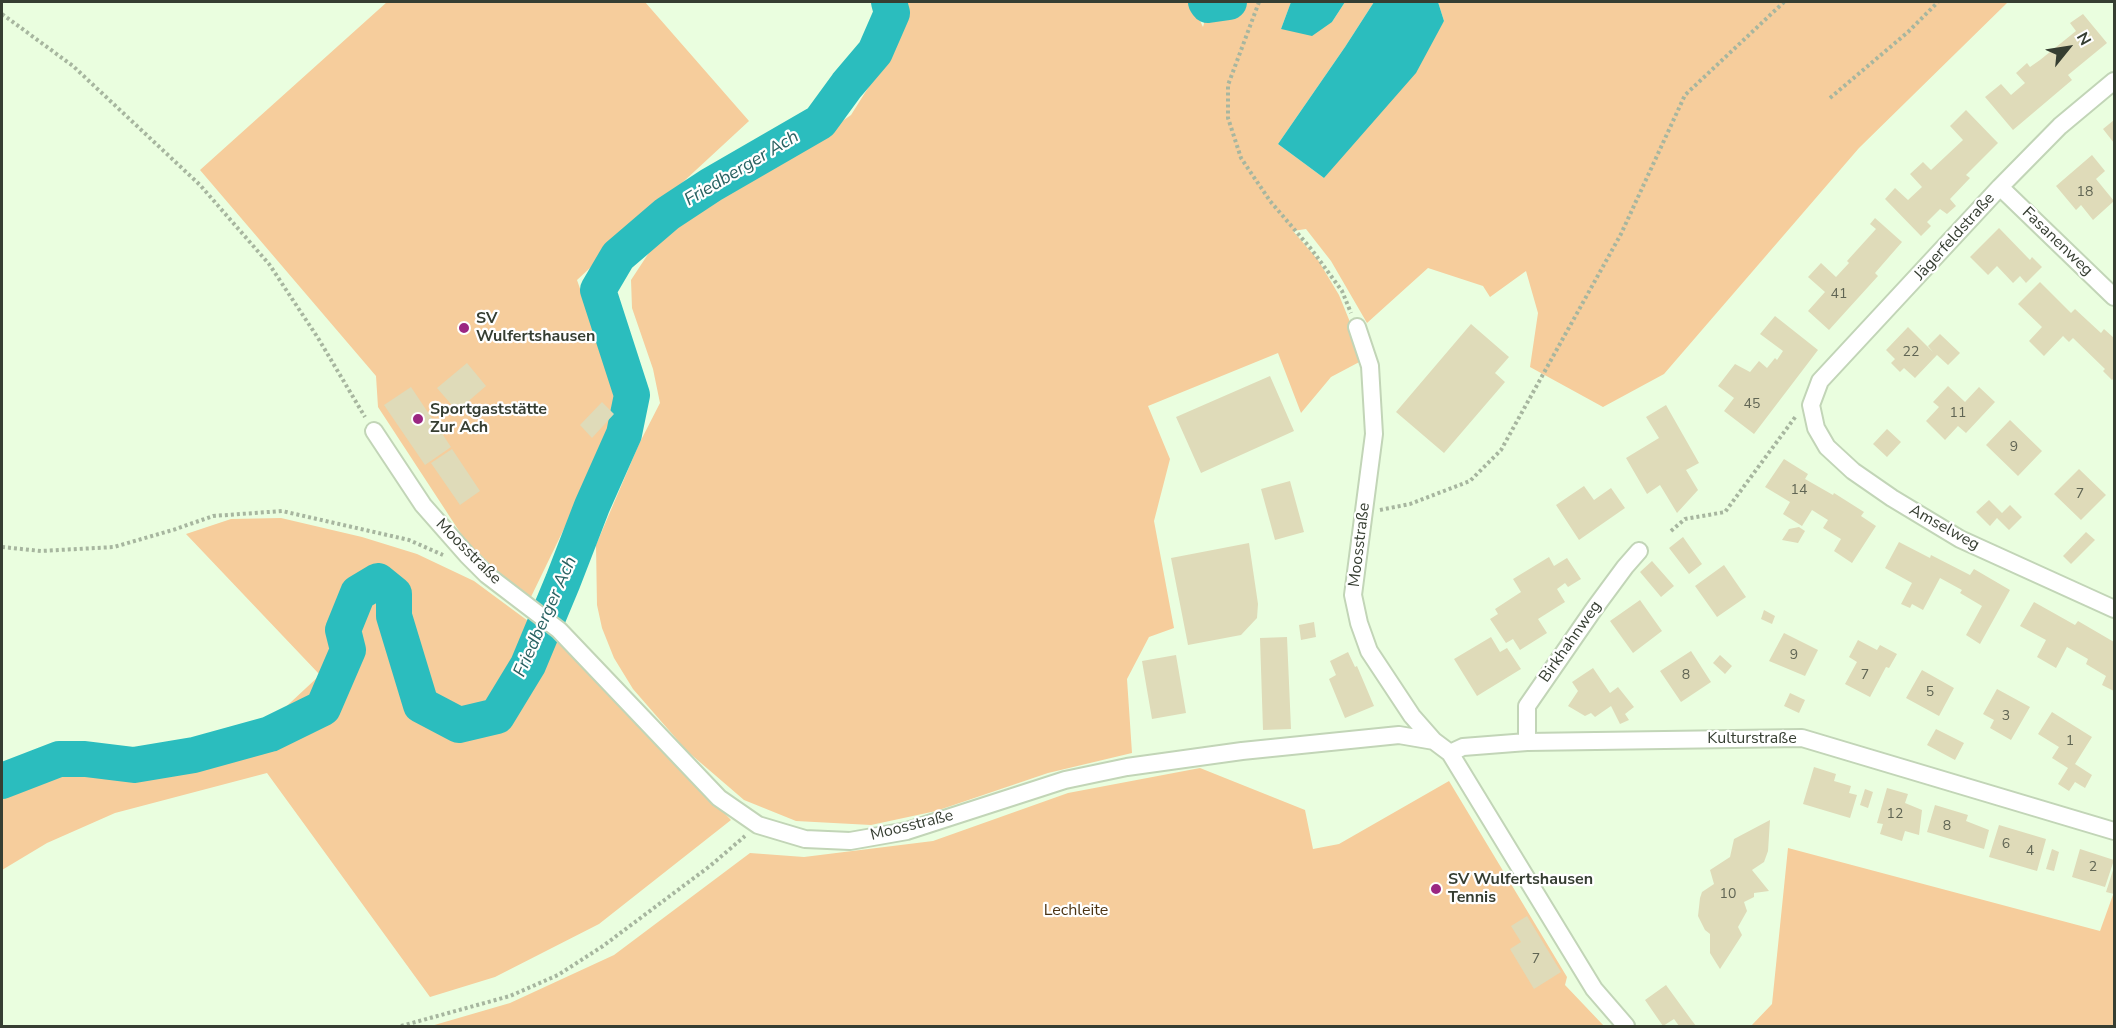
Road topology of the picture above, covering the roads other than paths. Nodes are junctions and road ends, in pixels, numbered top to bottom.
1 (2115, 81) edge
2 (2000, 187) junction
3 (2115, 297) edge
4 (1357, 327) road end
5 (1811, 405) joint
6 (374, 431) road end
7 (1639, 551) dead end
8 (2115, 609) edge
9 (1434, 741) junction
10 (1527, 742) junction
11 (1450, 753) junction
12 (2115, 831) edge
13 (1626, 1026) edge

1 - 2 street, Jägerfeldstraße
2 - 3 street, Fasanenweg
2 - 5 street, Jägerfeldstraße
4 - 9 street, Moosstraße
5 - 8 street, Amselweg
6 - 9 street, Moosstraße
7 - 10 street, Birkhahnweg
9 - 11 street, Moosstraße
10 - 11 street, Kulturstraße
10 - 12 street, Kulturstraße
11 - 13 street, Moosstraße

